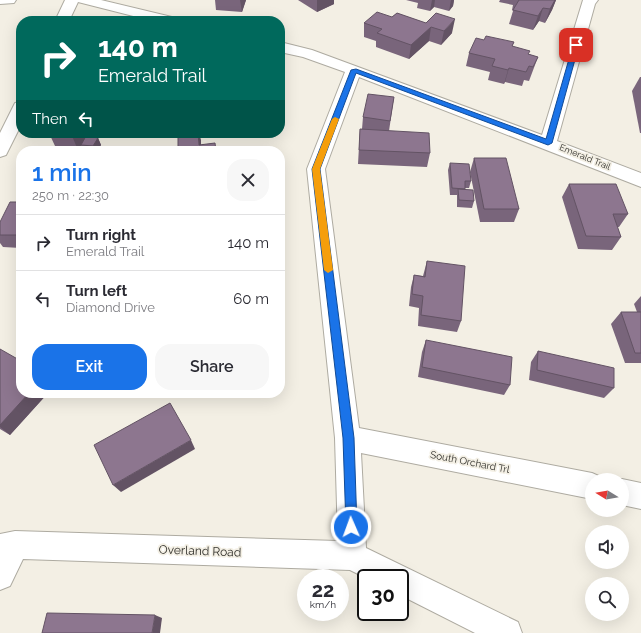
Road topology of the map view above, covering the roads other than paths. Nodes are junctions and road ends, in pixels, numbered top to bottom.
1 (0, 0) edge
2 (9, 0) edge
3 (72, 0) edge
4 (83, 0) edge
5 (586, 1) edge
6 (64, 16) edge
7 (150, 16) edge
8 (285, 48) edge
9 (354, 70) junction
10 (16, 117) edge
11 (548, 143) junction
12 (0, 151) edge
13 (641, 180) edge
14 (348, 438) junction
15 (585, 485) edge
16 (629, 493) edge
17 (641, 496) edge
18 (8, 547) edge
19 (352, 556) junction
20 (378, 569) edge
21 (0, 576) edge
22 (409, 584) edge
23 (506, 633) edge

1 - 2 street
3 - 6 street
4 - 7 street
5 - 11 street
8 - 9 street, Emerald Trail
9 - 11 street, Emerald Trail
9 - 14 street
10 - 12 street
11 - 13 street, Emerald Trail
14 - 15 street, South Orchard Trl
14 - 19 street
16 - 17 street
18 - 19 street, Overland Road
18 - 21 street
19 - 20 street, Overland Road
22 - 23 street

